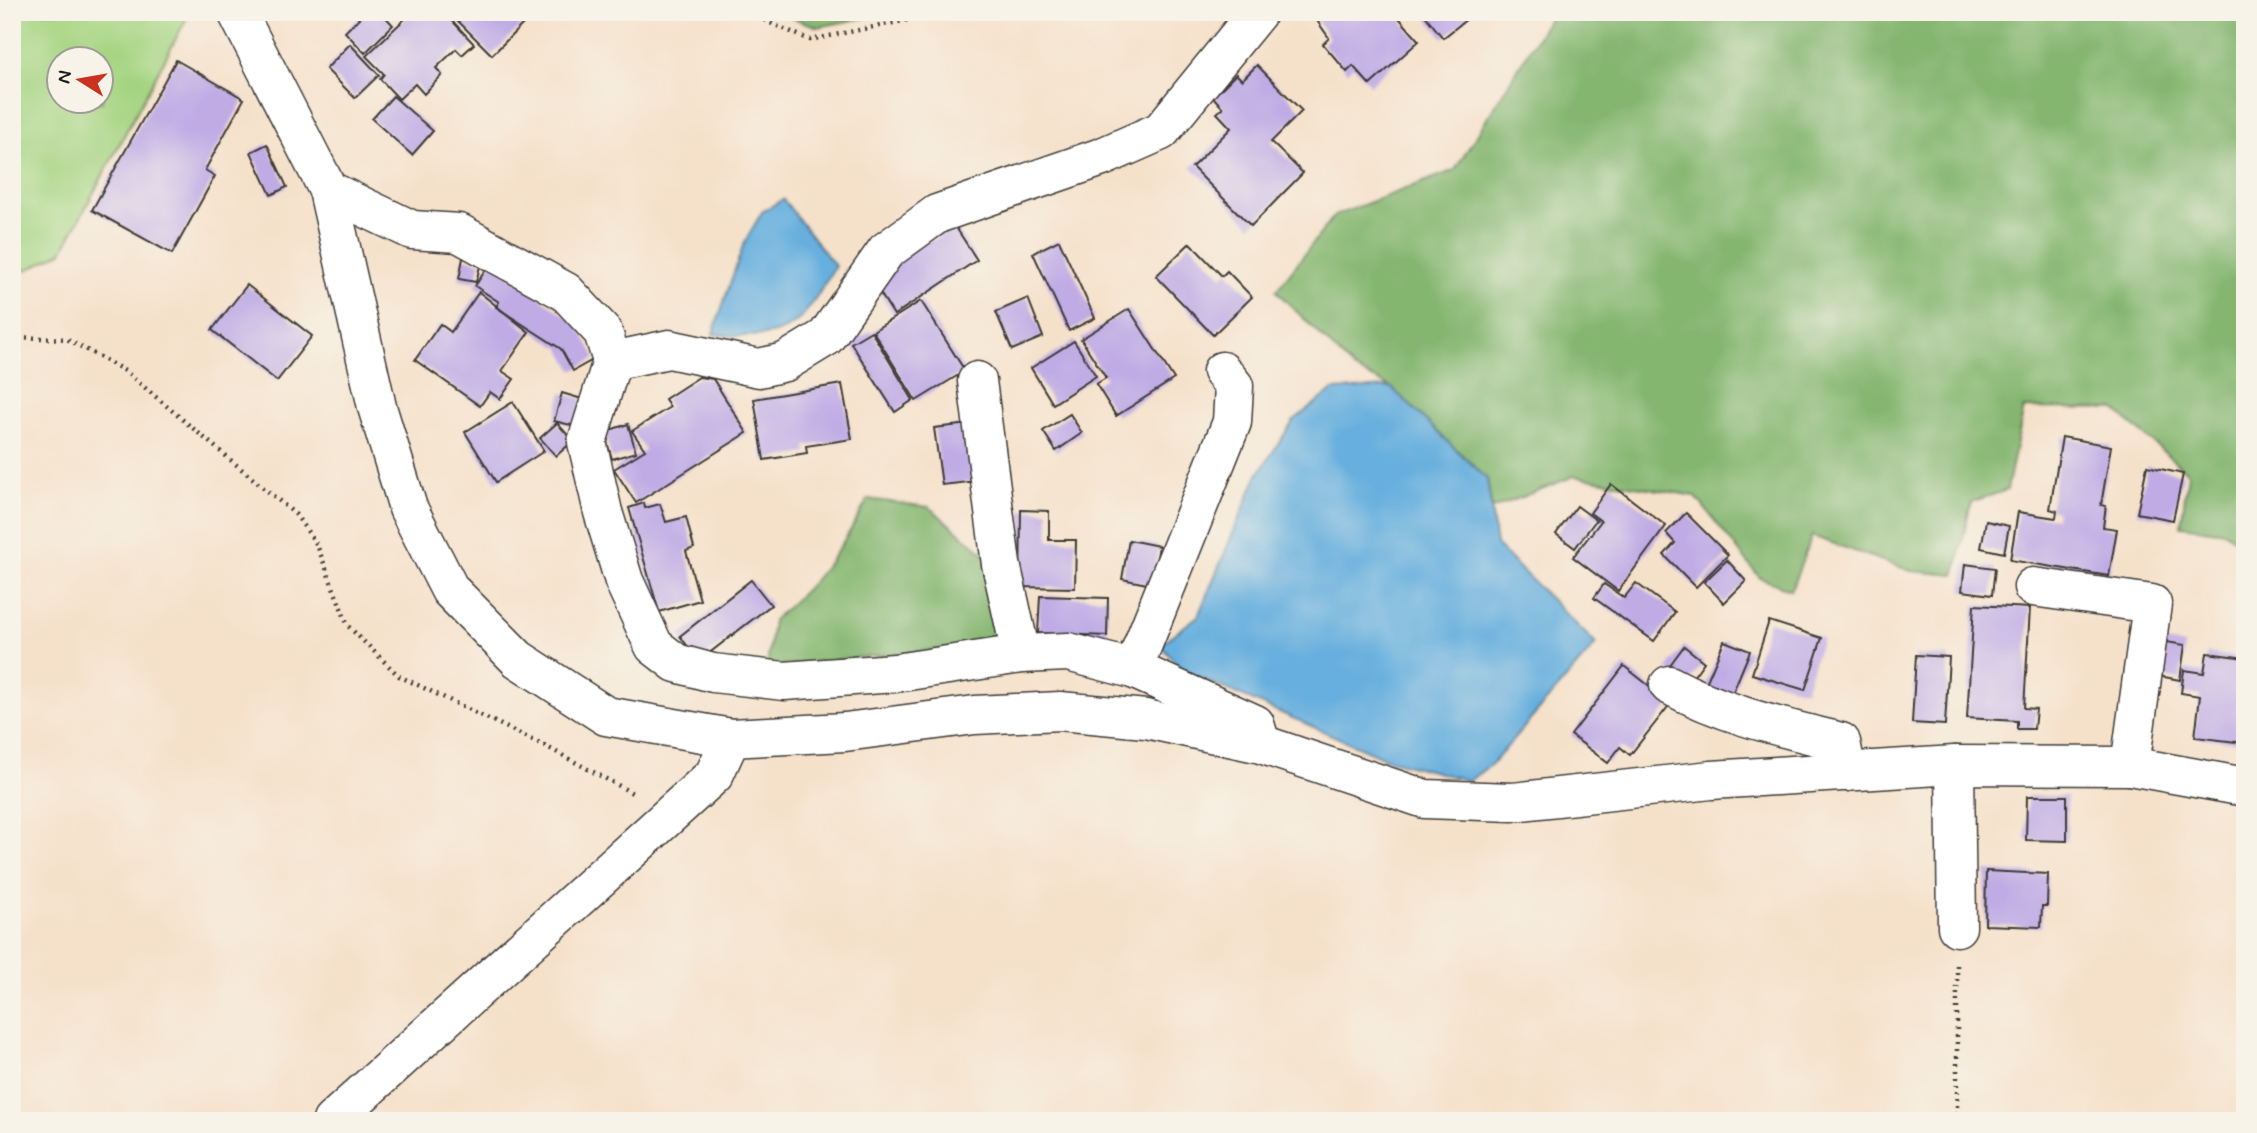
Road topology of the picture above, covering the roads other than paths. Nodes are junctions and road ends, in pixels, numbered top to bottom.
1 (237, 12) edge
2 (1258, 12) edge
3 (328, 190) junction
4 (612, 361) junction
5 (1222, 371) dead end
6 (977, 381) dead end
7 (2032, 587) dead end
8 (1021, 654) junction
9 (1133, 669) junction
10 (1669, 685) dead end
11 (731, 738) junction
12 (1261, 744) junction
13 (1955, 765) junction
14 (2130, 766) junction
15 (1847, 772) junction
16 (2245, 787) edge
17 (1957, 927) road end
18 (332, 1121) edge

1 - 3 street
2 - 4 street
3 - 4 street
3 - 11 street
4 - 8 street
5 - 9 street
6 - 8 street
7 - 14 street
8 - 9 street
9 - 12 street
10 - 15 street
11 - 12 street
11 - 18 street
12 - 15 street
13 - 14 street
13 - 15 street
13 - 17 street
14 - 16 street

